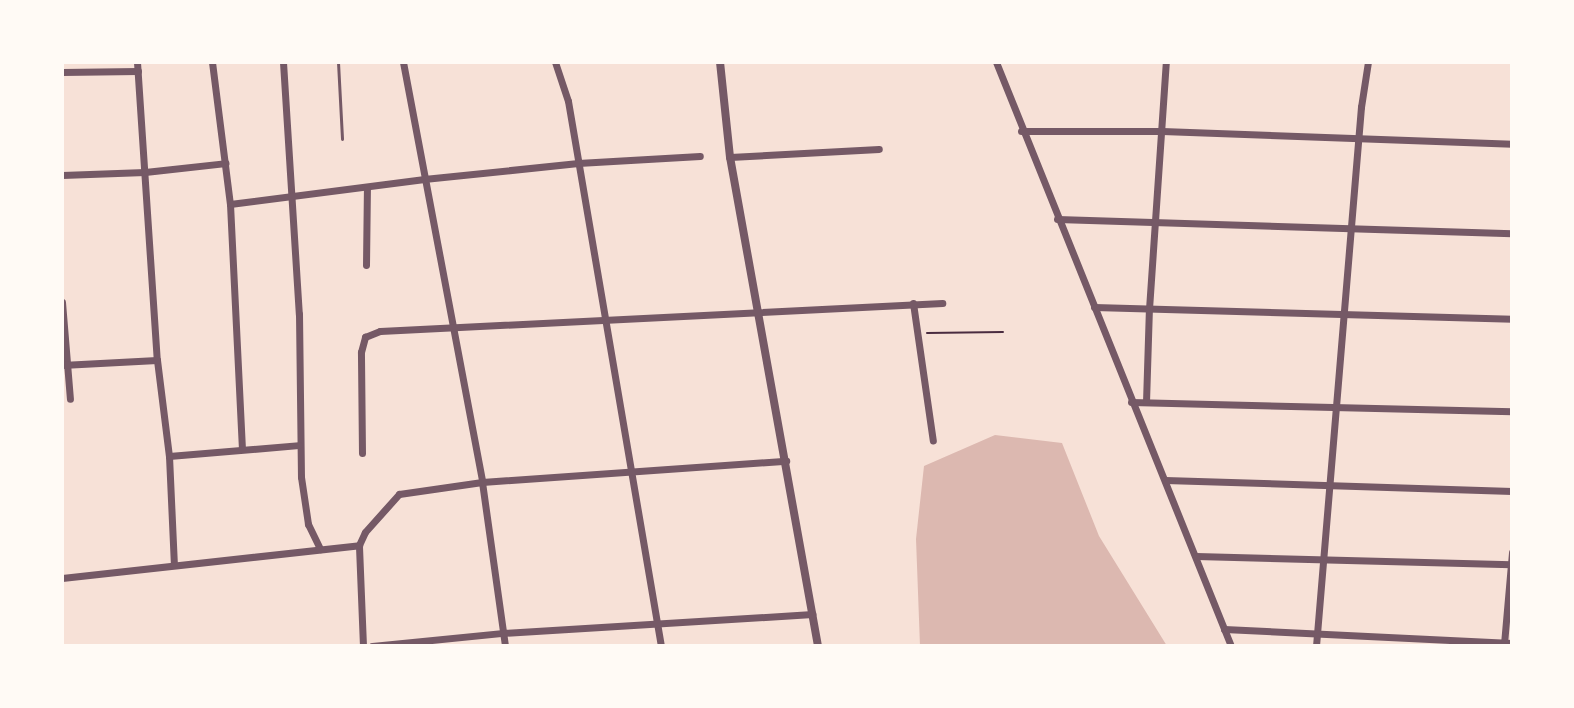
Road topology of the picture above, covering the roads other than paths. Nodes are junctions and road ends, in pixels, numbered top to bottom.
1 (212, 62) edge
2 (283, 62) edge
3 (338, 62) edge
4 (403, 62) edge
5 (555, 62) edge
6 (720, 62) edge
7 (996, 62) edge
8 (1166, 62) edge
9 (1368, 62) edge
10 (137, 66) edge
11 (62, 72) edge
12 (1021, 131) junction
13 (1162, 131) junction
14 (1359, 136) junction
15 (342, 139) dead end
16 (1512, 144) edge
17 (879, 149) dead end
18 (700, 156) dead end
19 (730, 157) junction
20 (226, 163) junction
21 (578, 163) junction
22 (145, 172) junction
23 (62, 175) edge
24 (424, 179) junction
25 (367, 188) junction
26 (290, 198) junction
27 (230, 204) junction
28 (1057, 219) junction
29 (1155, 220) junction
30 (1352, 226) junction
31 (1512, 233) edge
32 (366, 265) dead end
33 (62, 302) edge
34 (913, 303) junction
35 (942, 303) dead end
36 (1094, 307) junction
37 (1149, 309) junction
38 (758, 311) junction
39 (1345, 315) junction
40 (603, 318) junction
41 (1512, 319) edge
42 (454, 327) junction
43 (157, 360) junction
44 (65, 364) edge
45 (70, 399) dead end
46 (1131, 402) junction
47 (1146, 402) junction
48 (1338, 407) junction
49 (1512, 411) edge
50 (933, 441) dead end
51 (299, 445) junction
52 (242, 449) junction
53 (362, 453) dead end
54 (169, 456) junction
55 (786, 461) junction
56 (632, 471) junction
57 (1165, 480) junction
58 (482, 482) junction
59 (1332, 485) junction
60 (1512, 491) edge
61 (359, 545) junction
62 (320, 549) junction
63 (1512, 552) edge
64 (1196, 556) junction
65 (1324, 559) junction
66 (1511, 564) edge
67 (174, 565) junction
68 (62, 578) edge
69 (812, 614) junction
70 (656, 622) junction
71 (1224, 629) junction
72 (503, 633) junction
73 (1317, 634) junction
74 (1506, 644) edge
75 (363, 646) edge
76 (372, 646) edge
77 (505, 646) edge
78 (661, 646) edge
79 (818, 646) edge
80 (1231, 646) edge
81 (1316, 646) edge

1 - 20 street
2 - 26 street
3 - 15 lane
4 - 24 street
5 - 21 street
6 - 19 street
7 - 12 street
8 - 13 street
9 - 14 street
10 - 11 street
10 - 22 street
12 - 13 street
12 - 28 street
13 - 14 street
13 - 29 street
14 - 16 street
14 - 30 street
17 - 19 street
18 - 21 street
19 - 38 street
20 - 22 street
20 - 27 street
21 - 24 street
21 - 40 street
22 - 23 street
22 - 43 street
24 - 25 street
24 - 42 street
25 - 26 street
25 - 32 street
26 - 27 street
26 - 51 street
27 - 52 street
28 - 29 street
28 - 36 street
29 - 30 street
29 - 37 street
30 - 31 street
30 - 39 street
33 - 44 street
34 - 35 street
34 - 38 street
34 - 50 street
36 - 37 street
36 - 46 street
37 - 39 street
37 - 47 street
38 - 40 street
38 - 55 street
39 - 41 street
39 - 48 street
40 - 42 street
40 - 56 street
42 - 53 street
42 - 58 street
43 - 44 street
43 - 54 street
44 - 45 street
46 - 47 street
46 - 57 street
47 - 48 street
48 - 49 street
48 - 59 street
51 - 52 street
51 - 62 street
52 - 54 street
54 - 67 street
55 - 56 street
55 - 69 street
56 - 58 street
56 - 70 street
57 - 59 street
57 - 64 street
58 - 61 street
58 - 72 street
59 - 60 street
59 - 65 street
61 - 62 street
61 - 75 street
62 - 67 street
63 - 66 street
64 - 65 street
64 - 71 street
65 - 66 street
65 - 73 street
66 - 74 street
67 - 68 street
69 - 70 street
69 - 79 street
70 - 72 street
70 - 78 street
71 - 73 street
71 - 80 street
72 - 76 street
72 - 77 street
73 - 74 street
73 - 81 street

